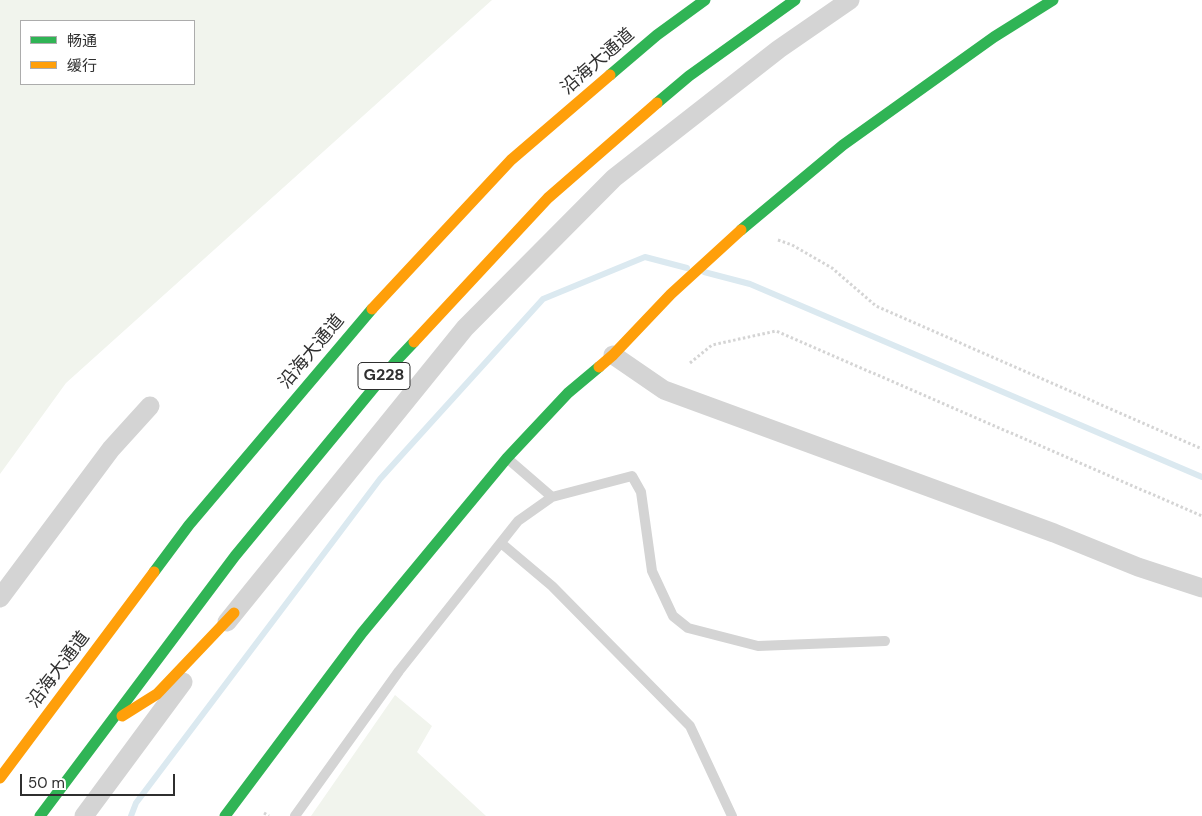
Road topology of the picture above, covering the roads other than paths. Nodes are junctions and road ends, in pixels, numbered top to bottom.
1 (705, 0) edge
2 (795, 0) edge
3 (850, 0) edge
4 (1053, 0) edge
5 (612, 356) junction
6 (150, 406) dead end
7 (507, 458) junction
8 (552, 497) junction
9 (501, 543) junction
10 (1202, 588) edge
11 (0, 598) edge
12 (234, 613) junction
13 (885, 641) dead end
14 (108, 725) junction
15 (0, 778) edge
16 (40, 816) edge
17 (84, 816) edge
18 (225, 816) edge
19 (295, 816) edge
20 (732, 816) edge

1 - 15 main road, 沿海大通道 / G228
2 - 14 main road, G228
3 - 12 street
4 - 5 main road
5 - 7 main road
5 - 10 street
6 - 11 street
7 - 8 lane
7 - 18 main road
8 - 9 lane
8 - 13 lane
9 - 19 lane
9 - 20 lane
12 - 14 main road
12 - 17 street
14 - 16 main road, G228

